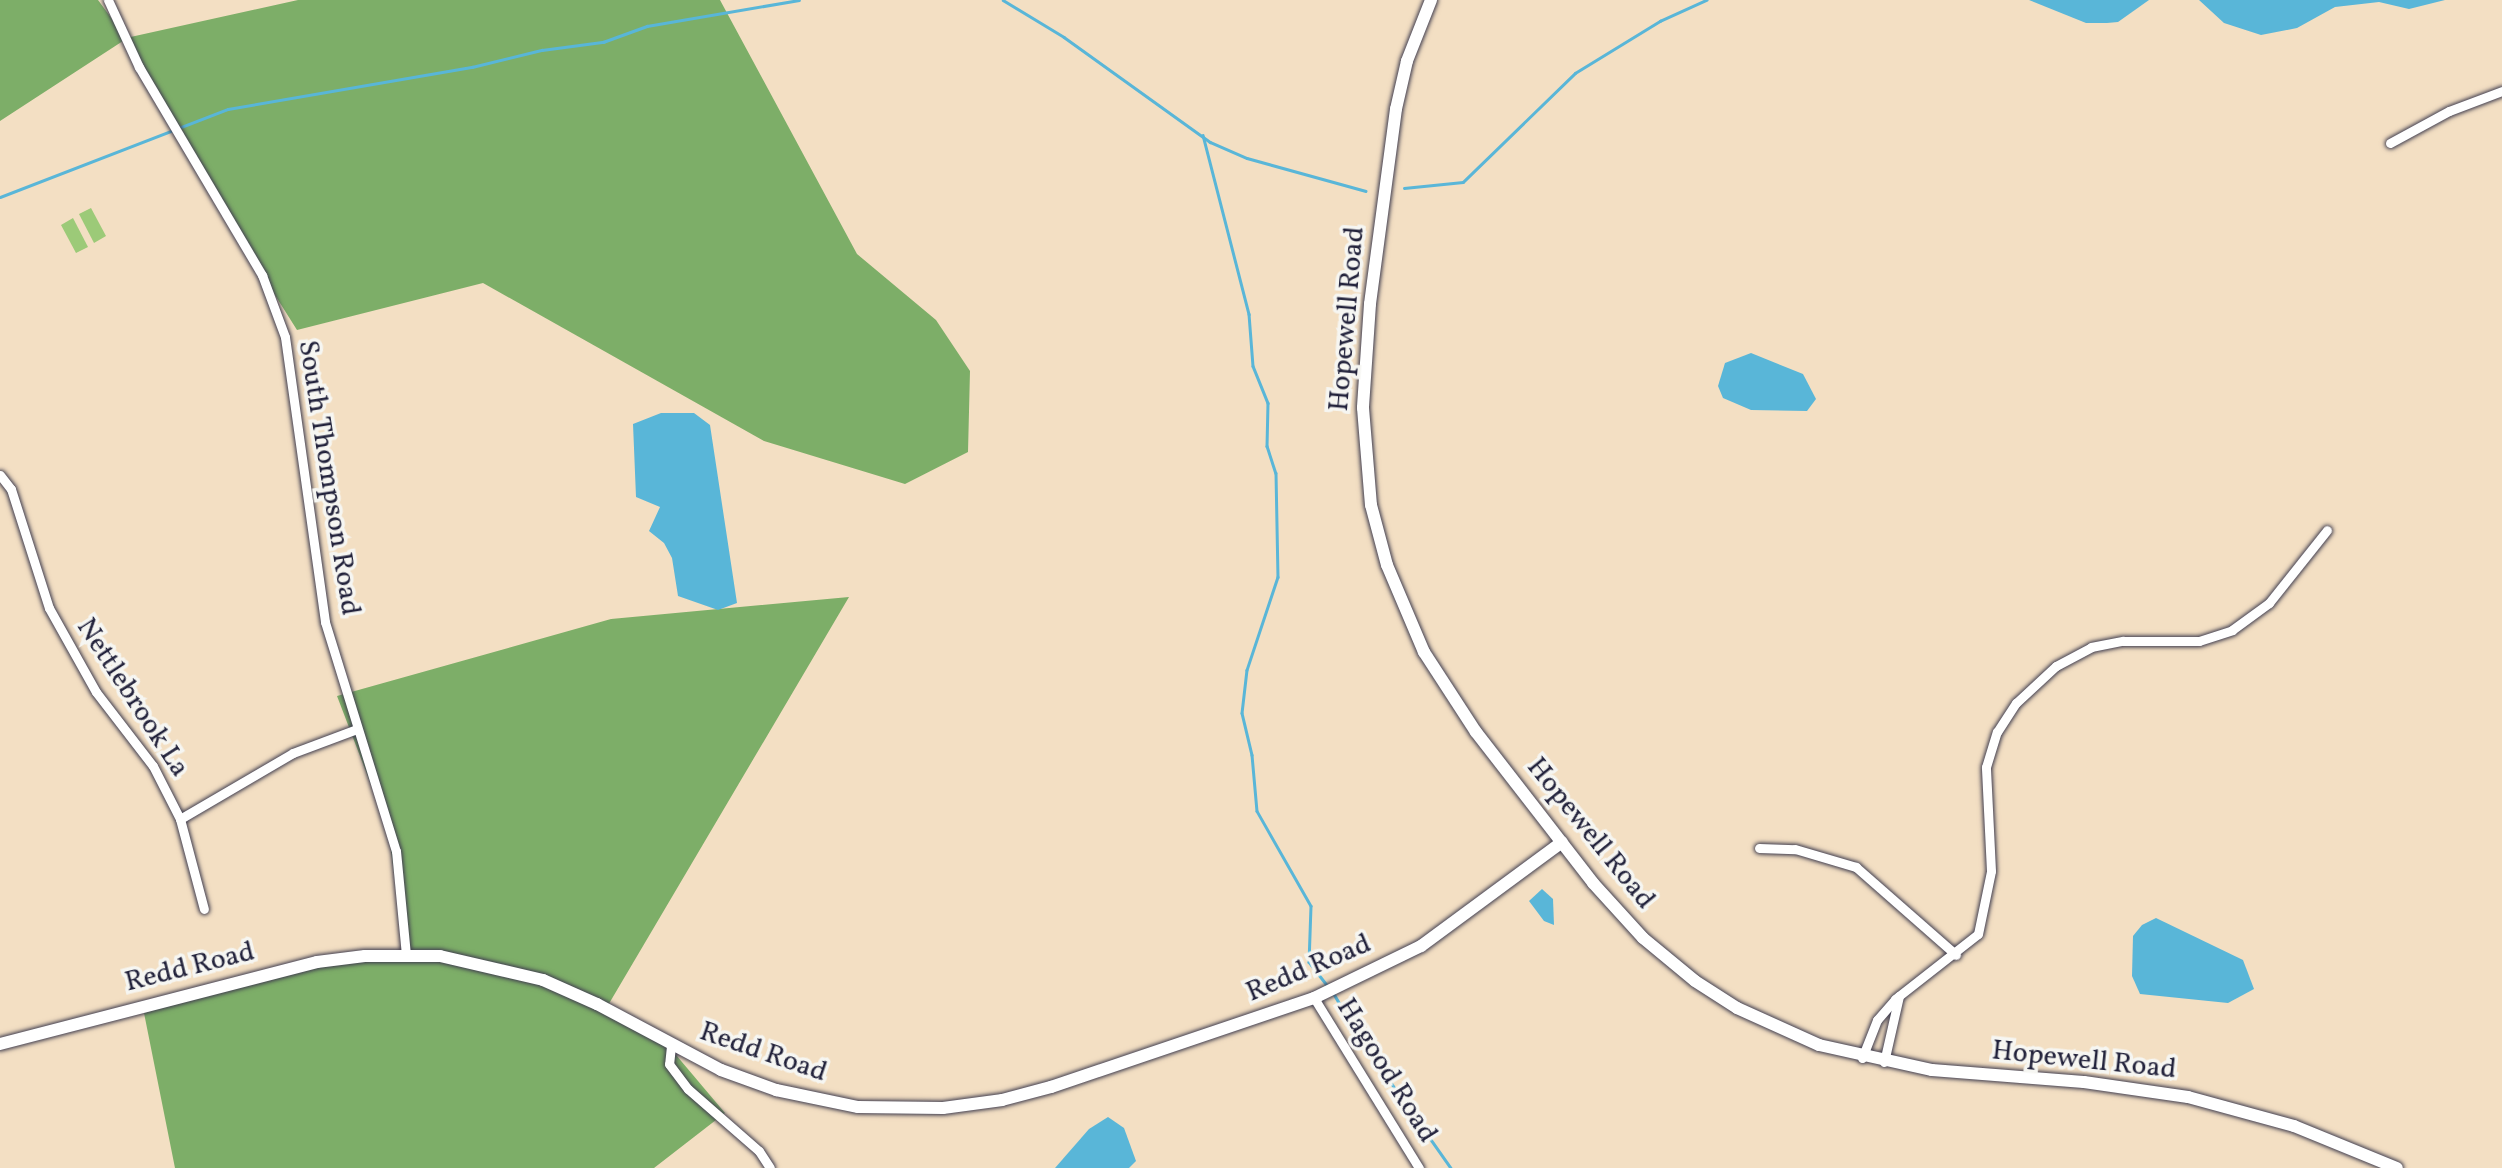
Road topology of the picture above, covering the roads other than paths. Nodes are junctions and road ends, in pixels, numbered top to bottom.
1 (108, 0) edge
2 (1431, 0) edge
3 (2502, 91) edge
4 (2390, 143) dead end
5 (0, 475) edge
6 (2328, 530) dead end
7 (357, 729) junction
8 (180, 818) junction
9 (1562, 842) junction
10 (1759, 848) dead end
11 (204, 909) dead end
12 (406, 954) junction
13 (1956, 955) junction
14 (1899, 996) junction
15 (1314, 998) junction
16 (0, 1044) edge
17 (671, 1046) junction
18 (1862, 1058) junction
19 (1884, 1063) junction
20 (771, 1168) edge
21 (1419, 1168) edge
22 (2397, 1168) edge

1 - 7 street, South Thompson Road
2 - 9 street, Hopewell Road
3 - 4 street
5 - 8 street, Nettlebrook La
6 - 13 street
7 - 8 street
7 - 12 street, South Thompson Road
8 - 11 street, Nettlebrook La
9 - 15 street, Redd Road
9 - 18 street, Hopewell Road
10 - 13 street
12 - 16 street, Redd Road
12 - 17 street, Redd Road
13 - 14 street
14 - 18 street
14 - 19 street
15 - 17 street, Redd Road
15 - 21 street, Hagood Road
17 - 20 street
18 - 19 street, Hopewell Road
19 - 22 street, Hopewell Road

